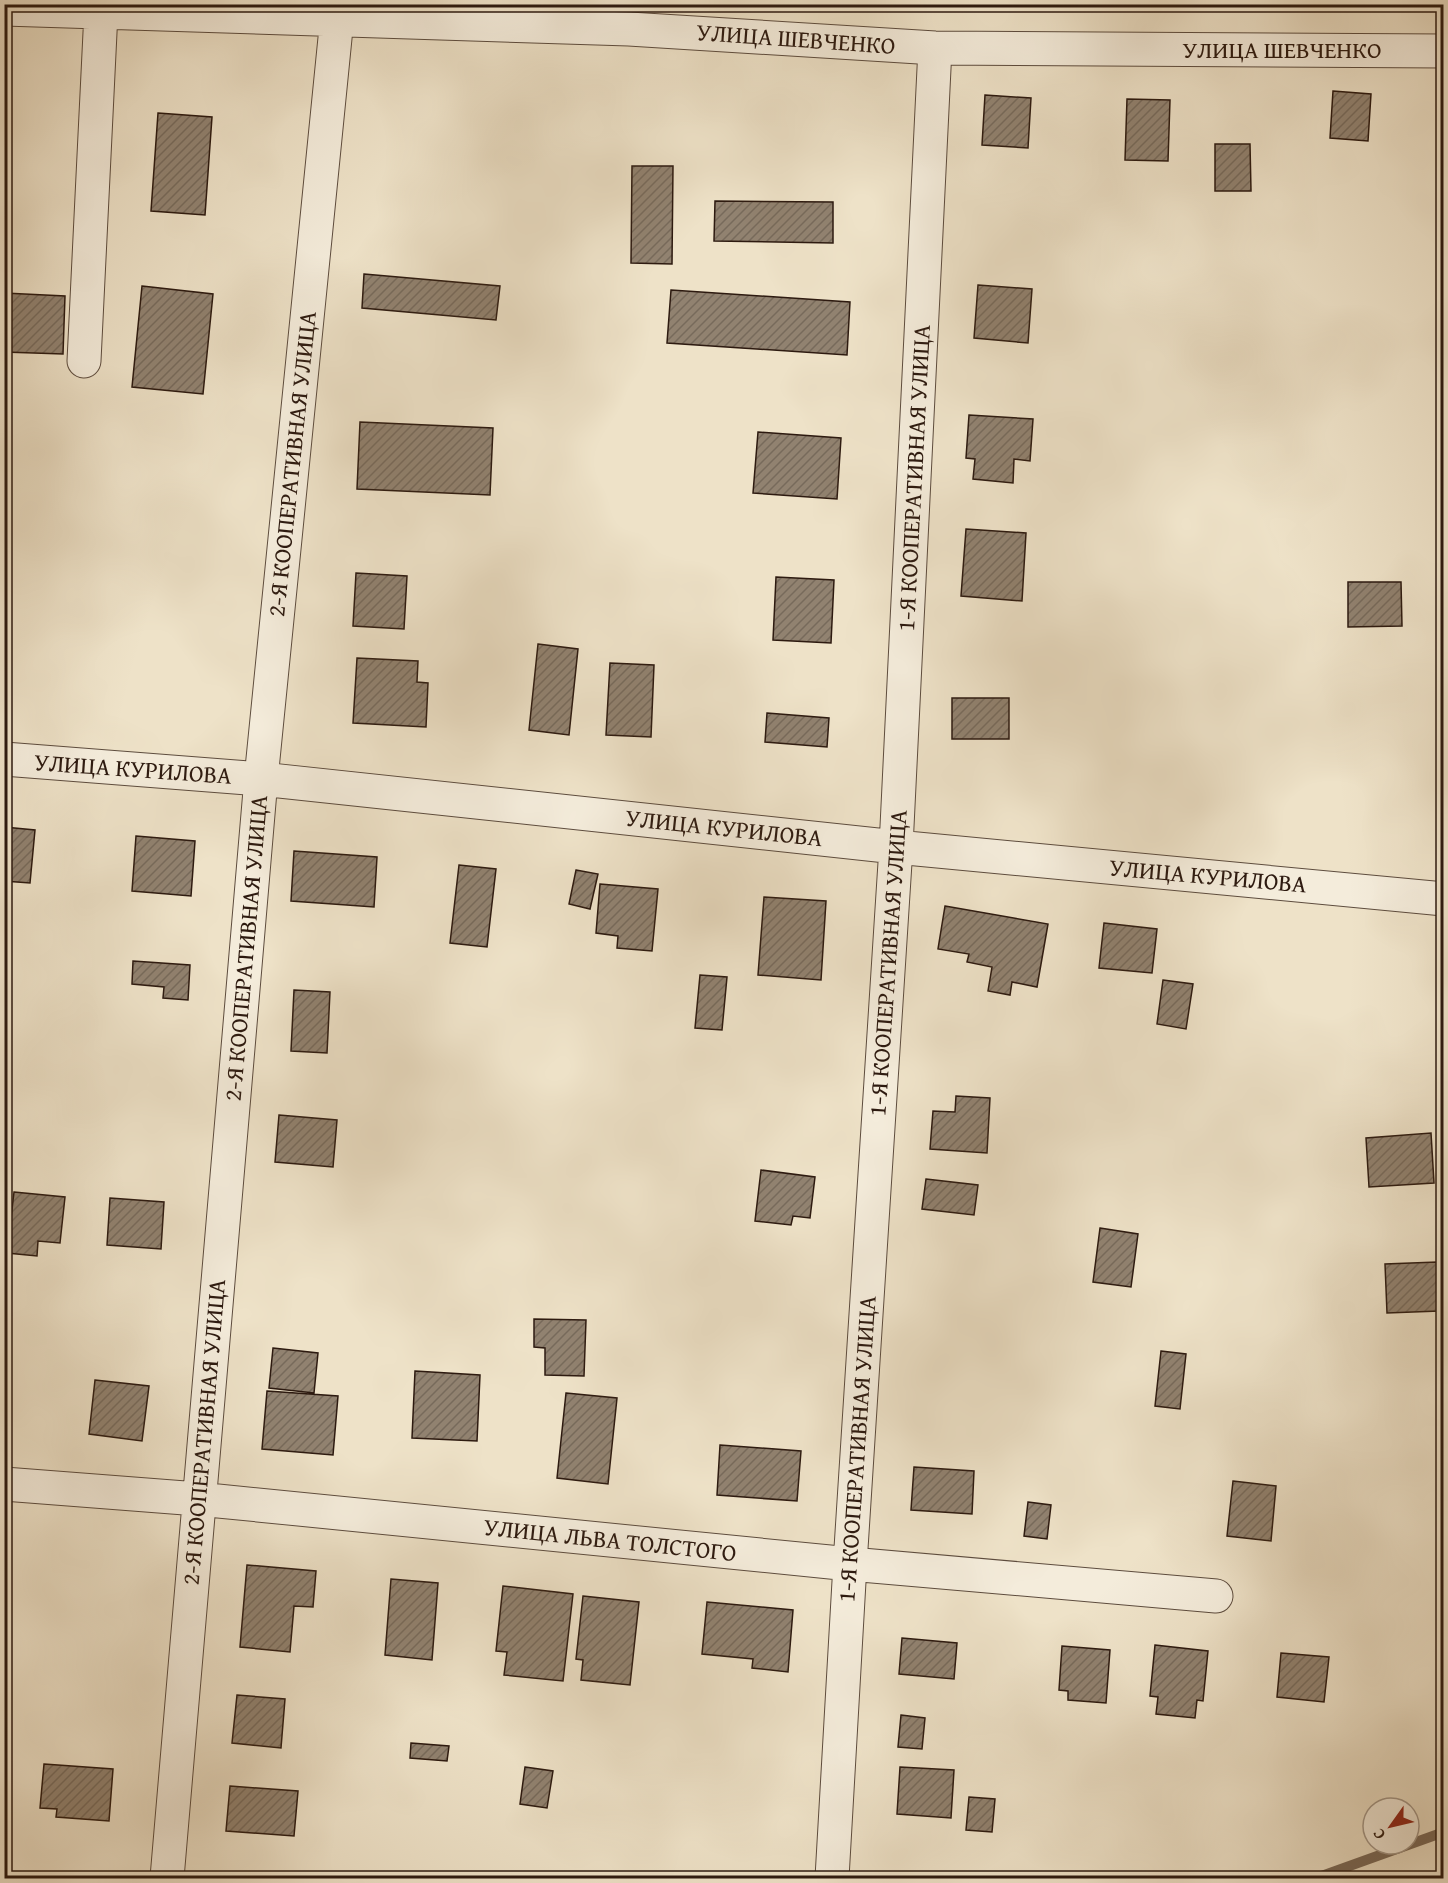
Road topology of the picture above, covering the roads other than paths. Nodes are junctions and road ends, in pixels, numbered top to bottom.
1 (4, 9) edge
2 (101, 12) junction
3 (628, 17) edge
4 (337, 18) junction
5 (935, 48) junction
6 (1443, 51) edge
7 (84, 361) dead end
8 (4, 759) edge
9 (261, 779) junction
10 (896, 847) junction
11 (1443, 899) edge
12 (4, 1484) edge
13 (198, 1499) junction
14 (850, 1564) junction
15 (1216, 1596) dead end
16 (167, 1878) edge
17 (832, 1878) edge

1 - 2 street, УЛИЦА ШЕВЧЕНКО
2 - 4 street, УЛИЦА ШЕВЧЕНКО
2 - 7 street
3 - 4 street, УЛИЦА ШЕВЧЕНКО
3 - 5 street, УЛИЦА ШЕВЧЕНКО
4 - 9 street, 2-Я КООПЕРАТИВНАЯ УЛИЦА
5 - 6 street, УЛИЦА ШЕВЧЕНКО
5 - 10 street, 1-Я КООПЕРАТИВНАЯ УЛИЦА
8 - 9 street, УЛИЦА КУРИЛОВА
9 - 10 street, УЛИЦА КУРИЛОВА
9 - 13 street, 2-Я КООПЕРАТИВНАЯ УЛИЦА
10 - 11 street, УЛИЦА КУРИЛОВА
10 - 14 street, 1-Я КООПЕРАТИВНАЯ УЛИЦА
12 - 13 street, УЛИЦА ЛЬВА ТОЛСТОГО
13 - 14 street, УЛИЦА ЛЬВА ТОЛСТОГО
13 - 16 street, 2-Я КООПЕРАТИВНАЯ УЛИЦА
14 - 15 street, УЛИЦА ЛЬВА ТОЛСТОГО
14 - 17 street, 1-Я КООПЕРАТИВНАЯ УЛИЦА

